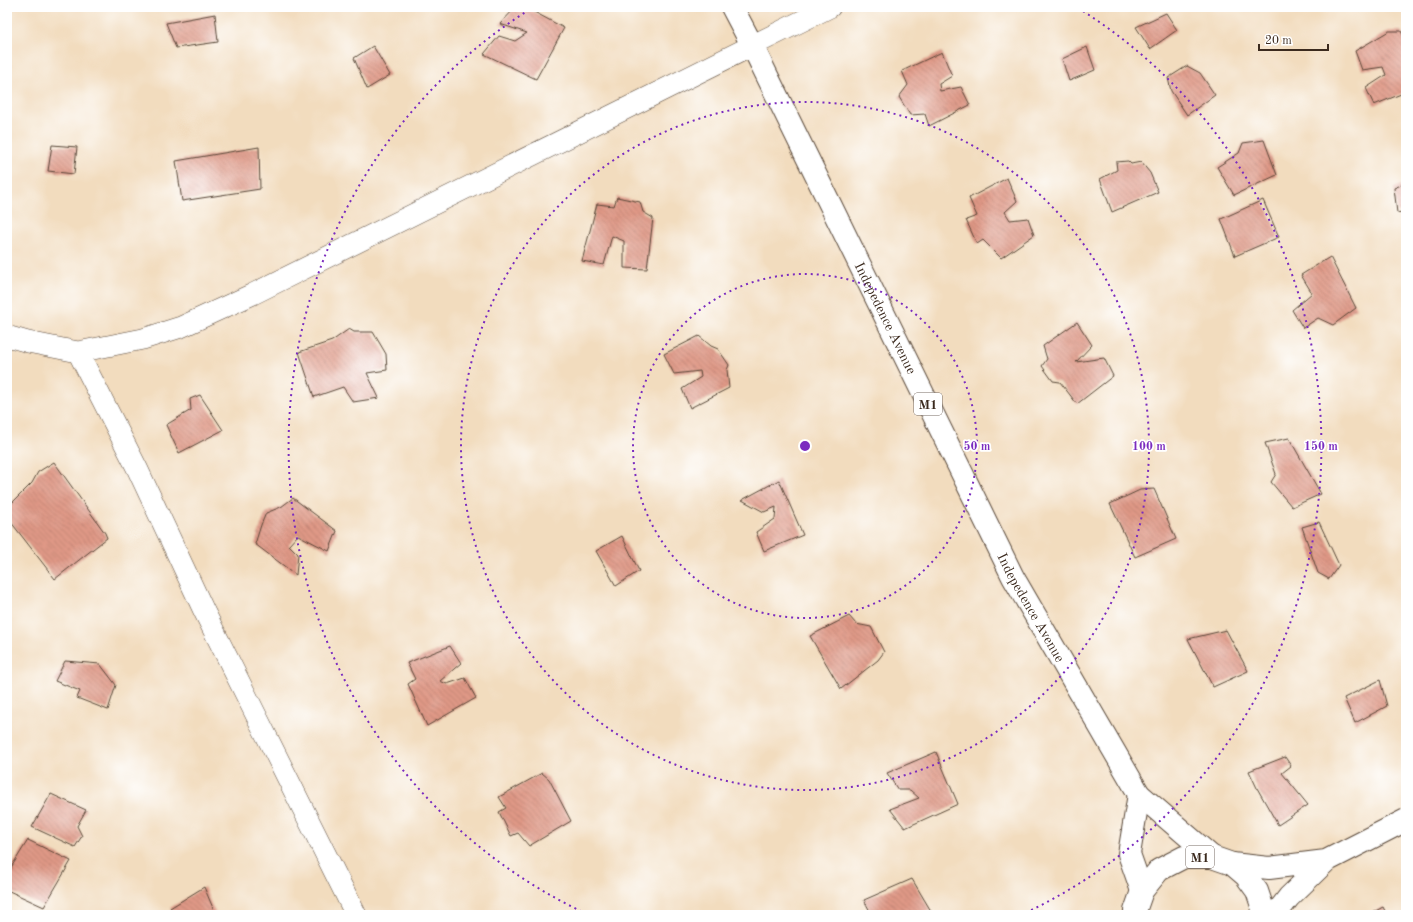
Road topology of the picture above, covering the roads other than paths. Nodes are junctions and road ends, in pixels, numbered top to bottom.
1 (732, 7) edge
2 (830, 7) edge
3 (752, 45) junction
4 (7, 336) edge
5 (78, 352) junction
6 (1140, 794) junction
7 (1406, 820) edge
8 (1212, 857) junction
9 (1326, 861) junction
10 (1232, 864) junction
11 (1142, 891) junction
12 (1133, 914) edge
13 (356, 915) edge
14 (1264, 915) edge
15 (1275, 915) edge

1 - 3 main road, Indepedence Avenue / M1
2 - 3 street
3 - 5 street
3 - 6 main road, Indepedence Avenue / M1
4 - 5 street
5 - 13 street
6 - 8 main road, M1
6 - 11 main road
7 - 9 main road
8 - 10 main road, M1
8 - 11 main road, M1
9 - 10 main road
9 - 15 main road
10 - 14 main road, M1
11 - 12 main road, M1

